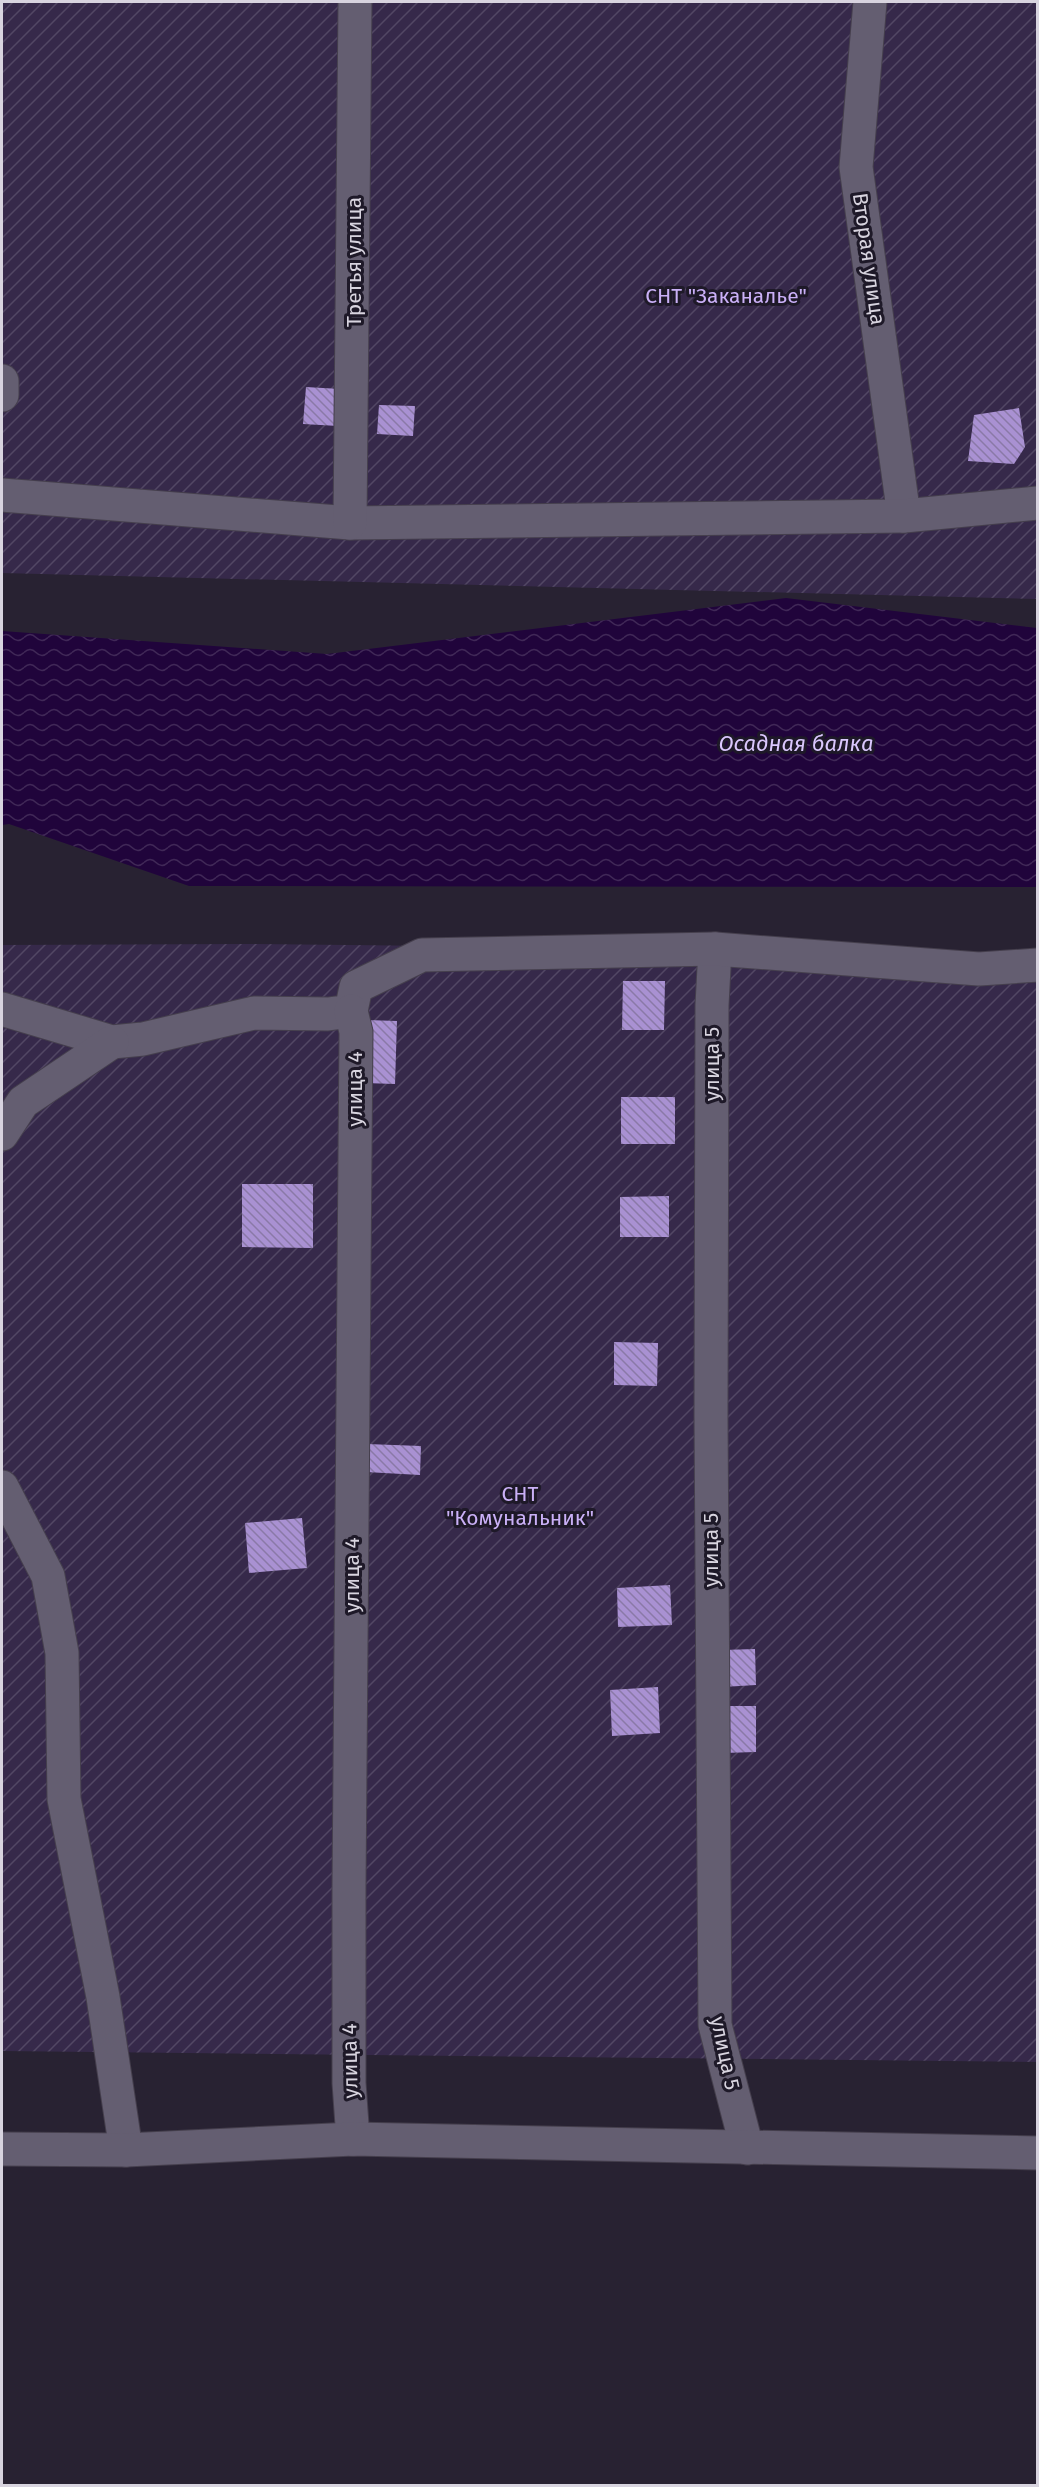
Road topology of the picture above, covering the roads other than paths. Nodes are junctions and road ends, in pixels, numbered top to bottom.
1 (356, 2) edge
2 (870, 2) edge
3 (2, 381) edge
4 (2, 395) edge
5 (2, 495) edge
6 (1038, 503) edge
7 (904, 516) junction
8 (350, 523) junction
9 (716, 949) junction
10 (1038, 965) edge
11 (2, 1009) edge
12 (351, 1011) junction
13 (112, 1042) junction
14 (2, 1134) edge
15 (2, 1487) edge
16 (352, 2139) junction
17 (747, 2148) junction
18 (2, 2149) edge
19 (126, 2150) junction
20 (1038, 2153) edge

1 - 8 street, Третья улица
2 - 7 street, Вторая улица
3 - 4 street
5 - 8 street
6 - 7 street
7 - 8 street
9 - 10 street
9 - 12 street
9 - 17 street, улица 5
11 - 13 street
12 - 13 street
12 - 16 street, улица 4
13 - 14 street
15 - 19 street
16 - 17 street
16 - 19 street
17 - 20 street
18 - 19 street

